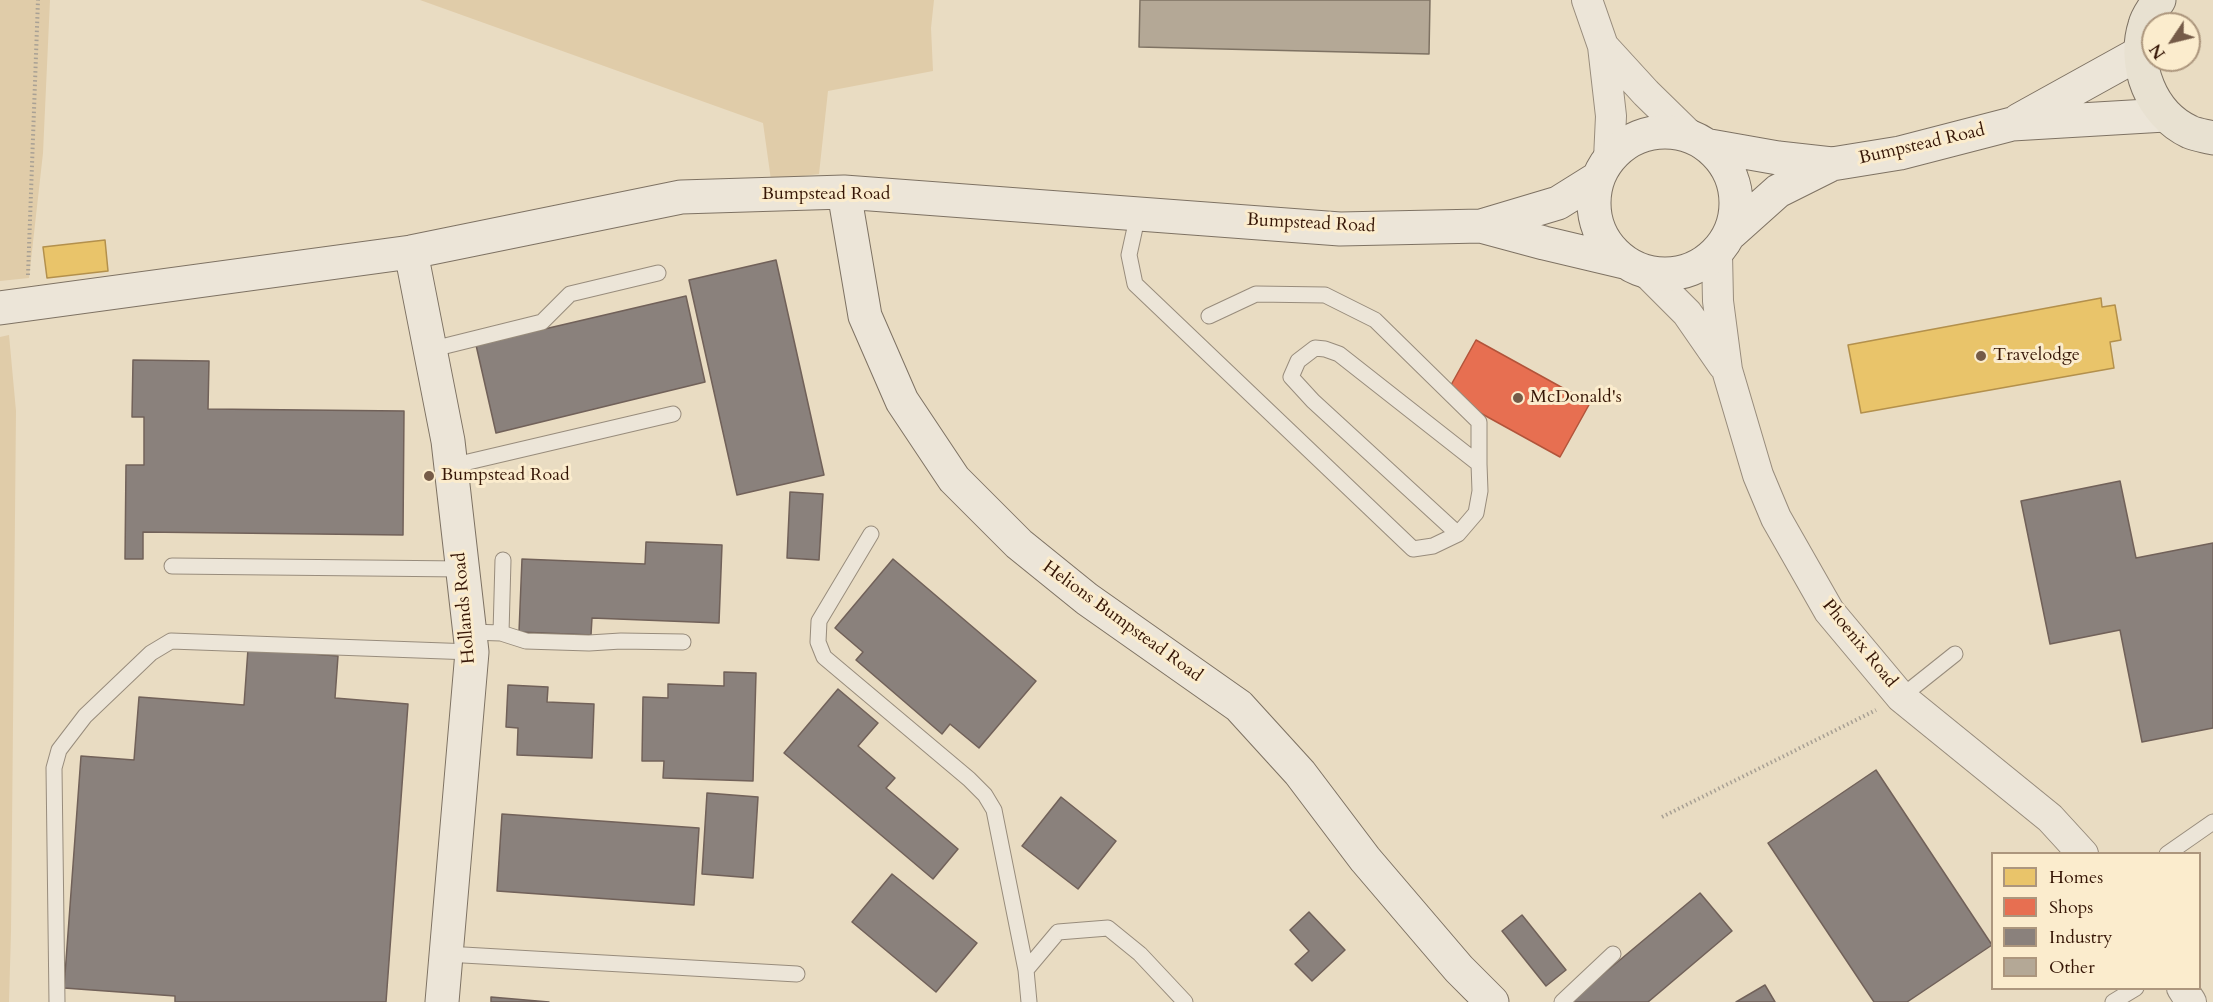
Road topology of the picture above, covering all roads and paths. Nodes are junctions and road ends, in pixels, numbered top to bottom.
1 (38, 0) edge
2 (1587, 0) edge
3 (2141, 23) edge
4 (1603, 46) junction
5 (2145, 72) edge
6 (2165, 115) junction
7 (2012, 124) junction
8 (2213, 138) edge
9 (1699, 141) junction
10 (1832, 164) junction
11 (1604, 168) junction
12 (844, 192) junction
13 (1138, 214) junction
14 (1480, 226) junction
15 (1724, 243) junction
16 (411, 252) junction
17 (1635, 267) junction
18 (658, 273) dead end
19 (14, 306) edge
20 (1209, 316) dead end
21 (429, 350) junction
22 (1727, 370) junction
23 (673, 414) dead end
24 (1479, 464) junction
25 (451, 466) junction
26 (871, 534) dead end
27 (1458, 534) junction
28 (502, 560) dead end
29 (172, 566) dead end
30 (463, 569) junction
31 (481, 639) junction
32 (683, 642) dead end
33 (1955, 654) dead end
34 (1901, 697) junction
35 (1662, 817) dead end
36 (2213, 822) edge
37 (2081, 852) edge
38 (2171, 852) edge
39 (446, 954) junction
40 (1613, 954) dead end
41 (1026, 970) junction
42 (797, 974) dead end
43 (2133, 990) edge
44 (57, 1002) edge
45 (442, 1002) edge
46 (1029, 1002) edge
47 (1185, 1002) edge
48 (1492, 1002) edge
49 (1562, 1002) edge
50 (2113, 1002) edge

1 - 19 path
2 - 4 street
3 - 7 main road, Bumpstead Road
4 - 9 street
4 - 11 street
5 - 6 main road
6 - 7 main road, Bumpstead Road
6 - 8 main road
7 - 10 main road, Bumpstead Road
9 - 10 main road, Bumpstead Road
9 - 11 main road
9 - 15 main road
10 - 15 main road, Bumpstead Road
11 - 14 main road, Bumpstead Road
11 - 17 main road
12 - 13 main road, Bumpstead Road
12 - 16 main road, Bumpstead Road
12 - 48 main road, Helions Bumpstead Road
13 - 14 main road, Bumpstead Road
13 - 27 lane
14 - 17 main road, Bumpstead Road
15 - 17 main road
15 - 22 street, Phoenix Road
16 - 19 main road, Bumpstead Road
16 - 21 main road, Hollands Road
17 - 22 street, Phoenix Road
18 - 21 lane
20 - 24 lane
21 - 25 main road, Hollands Road
22 - 34 street, Phoenix Road
23 - 25 lane
24 - 27 lane
24 - 27 lane
25 - 30 main road, Hollands Road
26 - 41 lane
28 - 31 lane
29 - 30 lane
30 - 31 main road, Hollands Road
31 - 32 lane
31 - 39 main road, Hollands Road
31 - 44 lane
33 - 34 lane
34 - 35 path
34 - 37 street, Phoenix Road
36 - 38 lane
39 - 42 lane
39 - 45 main road, Hollands Road
40 - 49 lane
41 - 46 lane
41 - 47 lane
43 - 50 lane

